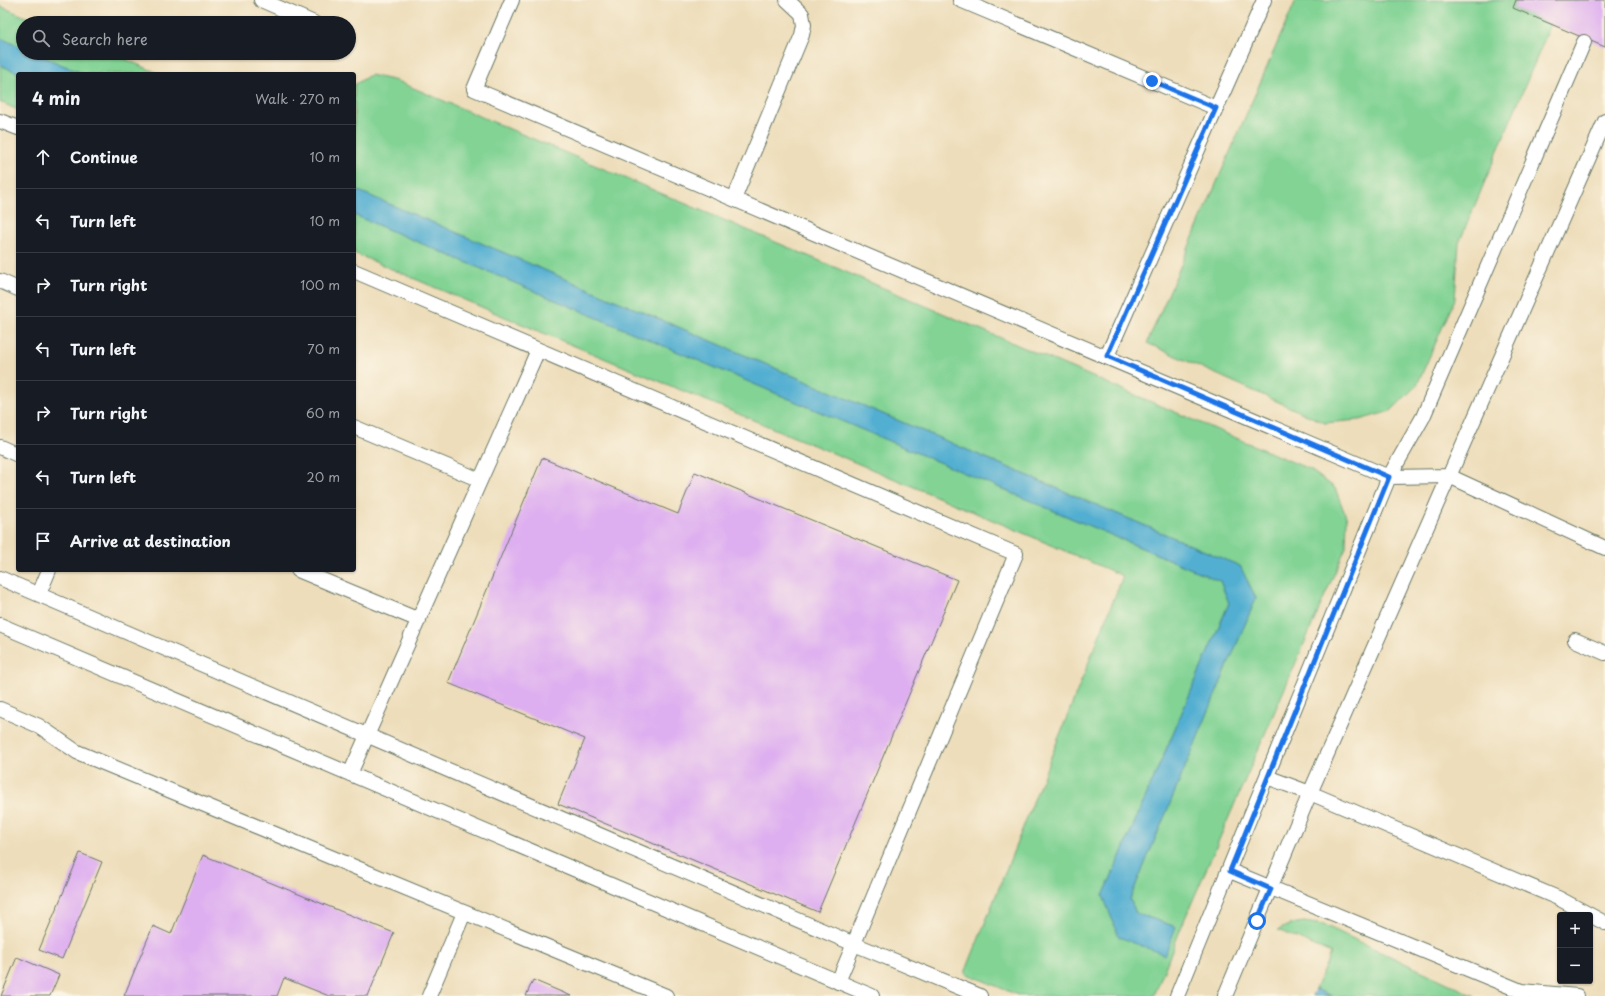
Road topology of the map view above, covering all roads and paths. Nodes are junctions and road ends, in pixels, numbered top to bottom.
1 (261, 0) edge
2 (512, 0) edge
3 (787, 0) edge
4 (960, 0) edge
5 (1264, 0) edge
6 (298, 16) edge
7 (1584, 42) dead end
8 (1216, 108) junction
9 (0, 120) edge
10 (1605, 121) edge
11 (16, 127) edge
12 (734, 199) junction
13 (356, 272) edge
14 (0, 282) edge
15 (16, 288) edge
16 (538, 350) junction
17 (1107, 356) junction
18 (356, 429) edge
19 (0, 447) edge
20 (16, 453) edge
21 (1448, 476) junction
22 (1389, 477) junction
23 (480, 480) junction
24 (1605, 548) edge
25 (48, 572) edge
26 (303, 572) edge
27 (0, 578) edge
28 (39, 594) junction
29 (419, 620) junction
30 (0, 625) edge
31 (1575, 640) dead end
32 (1605, 653) edge
33 (0, 709) edge
34 (367, 735) junction
35 (350, 774) junction
36 (1267, 777) junction
37 (1310, 793) junction
38 (1230, 871) junction
39 (1271, 889) junction
40 (464, 913) junction
41 (1605, 923) edge
42 (854, 944) junction
43 (838, 982) junction
44 (429, 996) edge
45 (666, 996) edge
46 (872, 996) edge
47 (980, 996) edge
48 (1177, 996) edge
49 (1225, 996) edge
50 (1577, 996) edge

1 - 6 lane
2 - 12 lane
3 - 12 lane
4 - 8 lane
5 - 8 lane
7 - 22 lane
8 - 17 lane
9 - 11 lane
10 - 21 lane
12 - 17 lane
13 - 16 lane
14 - 15 lane
16 - 23 lane
16 - 42 lane
17 - 22 lane
18 - 23 lane
19 - 20 lane
21 - 22 lane
21 - 24 lane
21 - 37 lane
22 - 36 lane
23 - 29 lane
25 - 28 lane
26 - 29 lane
27 - 28 lane
28 - 34 lane
29 - 34 lane
30 - 35 lane
31 - 32 lane
33 - 40 lane
34 - 35 lane
34 - 42 lane
35 - 43 lane
36 - 37 lane
36 - 38 lane
37 - 39 lane
37 - 41 lane
38 - 39 lane
38 - 48 lane
39 - 49 lane
39 - 50 lane
40 - 44 lane
40 - 45 lane
42 - 43 lane
42 - 47 lane
43 - 46 lane

